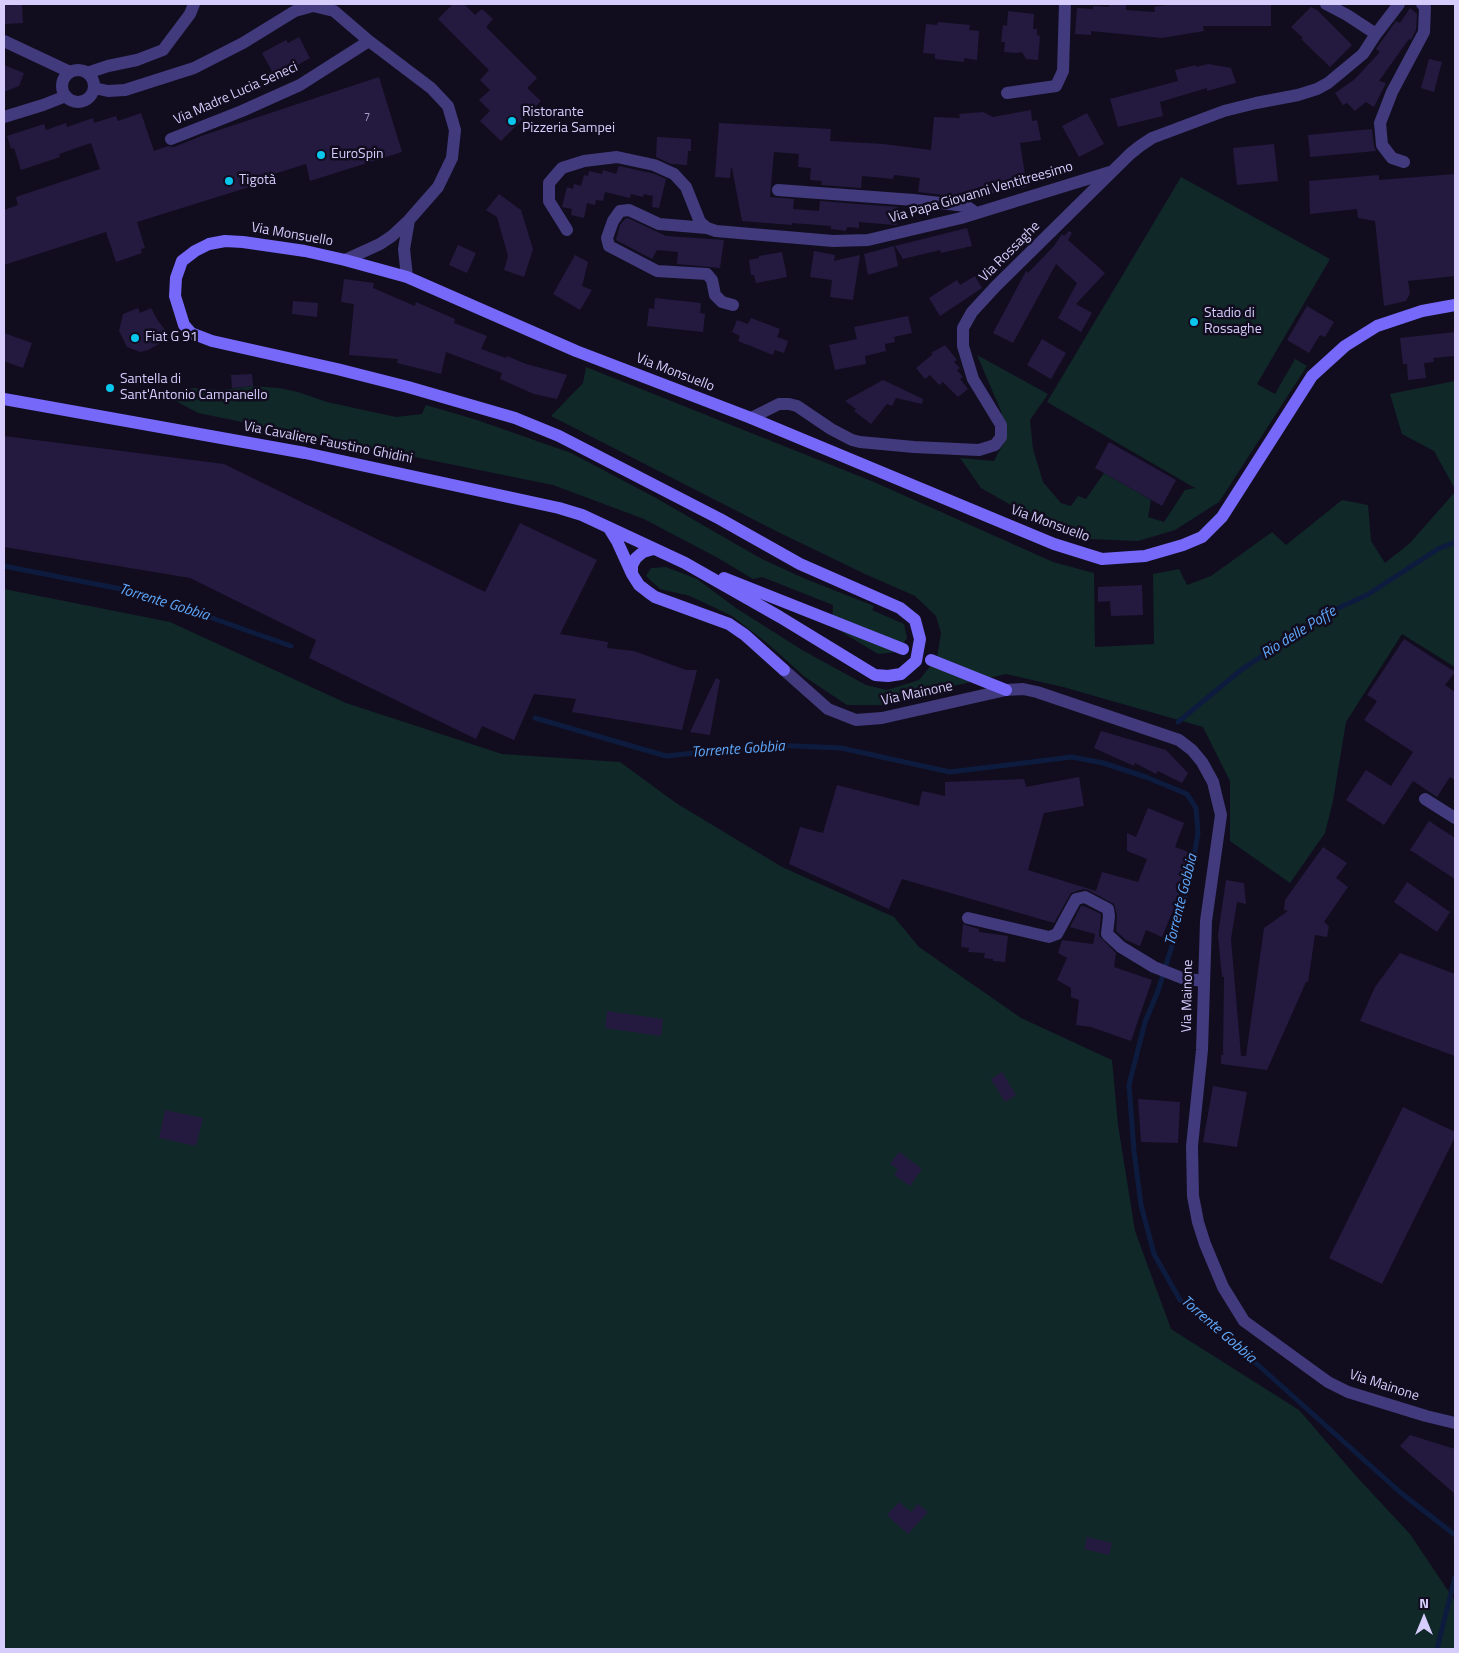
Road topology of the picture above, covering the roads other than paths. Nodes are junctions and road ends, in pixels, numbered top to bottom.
1 (194, 4) edge
2 (1065, 4) edge
3 (1326, 4) edge
4 (1399, 4) edge
5 (1422, 4) edge
6 (1376, 34) junction
7 (369, 40) junction
8 (4, 41) edge
9 (70, 72) junction
10 (87, 73) junction
11 (94, 88) junction
12 (1006, 93) dead end
13 (66, 96) junction
14 (4, 117) edge
15 (171, 139) dead end
16 (1404, 162) dead end
17 (1112, 172) junction
18 (778, 190) dead end
19 (976, 213) junction
20 (409, 220) junction
21 (707, 228) junction
22 (567, 230) dead end
23 (345, 260) junction
24 (407, 277) junction
25 (734, 305) dead end
26 (1455, 305) edge
27 (4, 399) edge
28 (752, 418) junction
29 (609, 528) junction
30 (639, 542) joint
31 (653, 549) junction
32 (681, 561) junction
33 (632, 574) junction
34 (904, 649) dead end
35 (931, 660) dead end
36 (784, 670) joint
37 (1006, 690) junction
38 (1426, 799) dead end
39 (1455, 818) edge
40 (968, 918) dead end
41 (1203, 981) junction
42 (1455, 1423) edge

1 - 10 street
2 - 12 street
3 - 6 street
4 - 6 street, Via Rossaghe
5 - 16 street
6 - 17 street, Via Rossaghe
7 - 11 street
7 - 15 street, Via Madre Lucia Seneci
7 - 20 street
8 - 9 street
9 - 10 street
9 - 13 street
10 - 11 street
11 - 13 street
13 - 14 street
17 - 19 street, Via Papa Giovanni Ventitreesimo
17 - 28 street, Via Rossaghe
18 - 19 street
19 - 21 street, Via Papa Giovanni Ventitreesimo
20 - 23 street
20 - 24 street
21 - 22 street
21 - 25 street, Via Papa Giovanni Ventitreesimo
23 - 24 main road, Via Monsuello
23 - 32 main road, Via Monsuello
24 - 28 main road, Via Monsuello
26 - 28 main road, Via Monsuello
27 - 29 main road, Via Cavaliere Faustino Ghidini
29 - 30 main road, Via Cavaliere Faustino Ghidini
29 - 33 main road
30 - 31 main road, Via Monsuello
31 - 32 main road, Via Monsuello
31 - 33 main road
32 - 34 main road
33 - 36 main road
35 - 37 main road
36 - 37 street, Via Mainone
37 - 41 street, Via Mainone
38 - 39 street
40 - 41 street
41 - 42 street, Via Mainone

